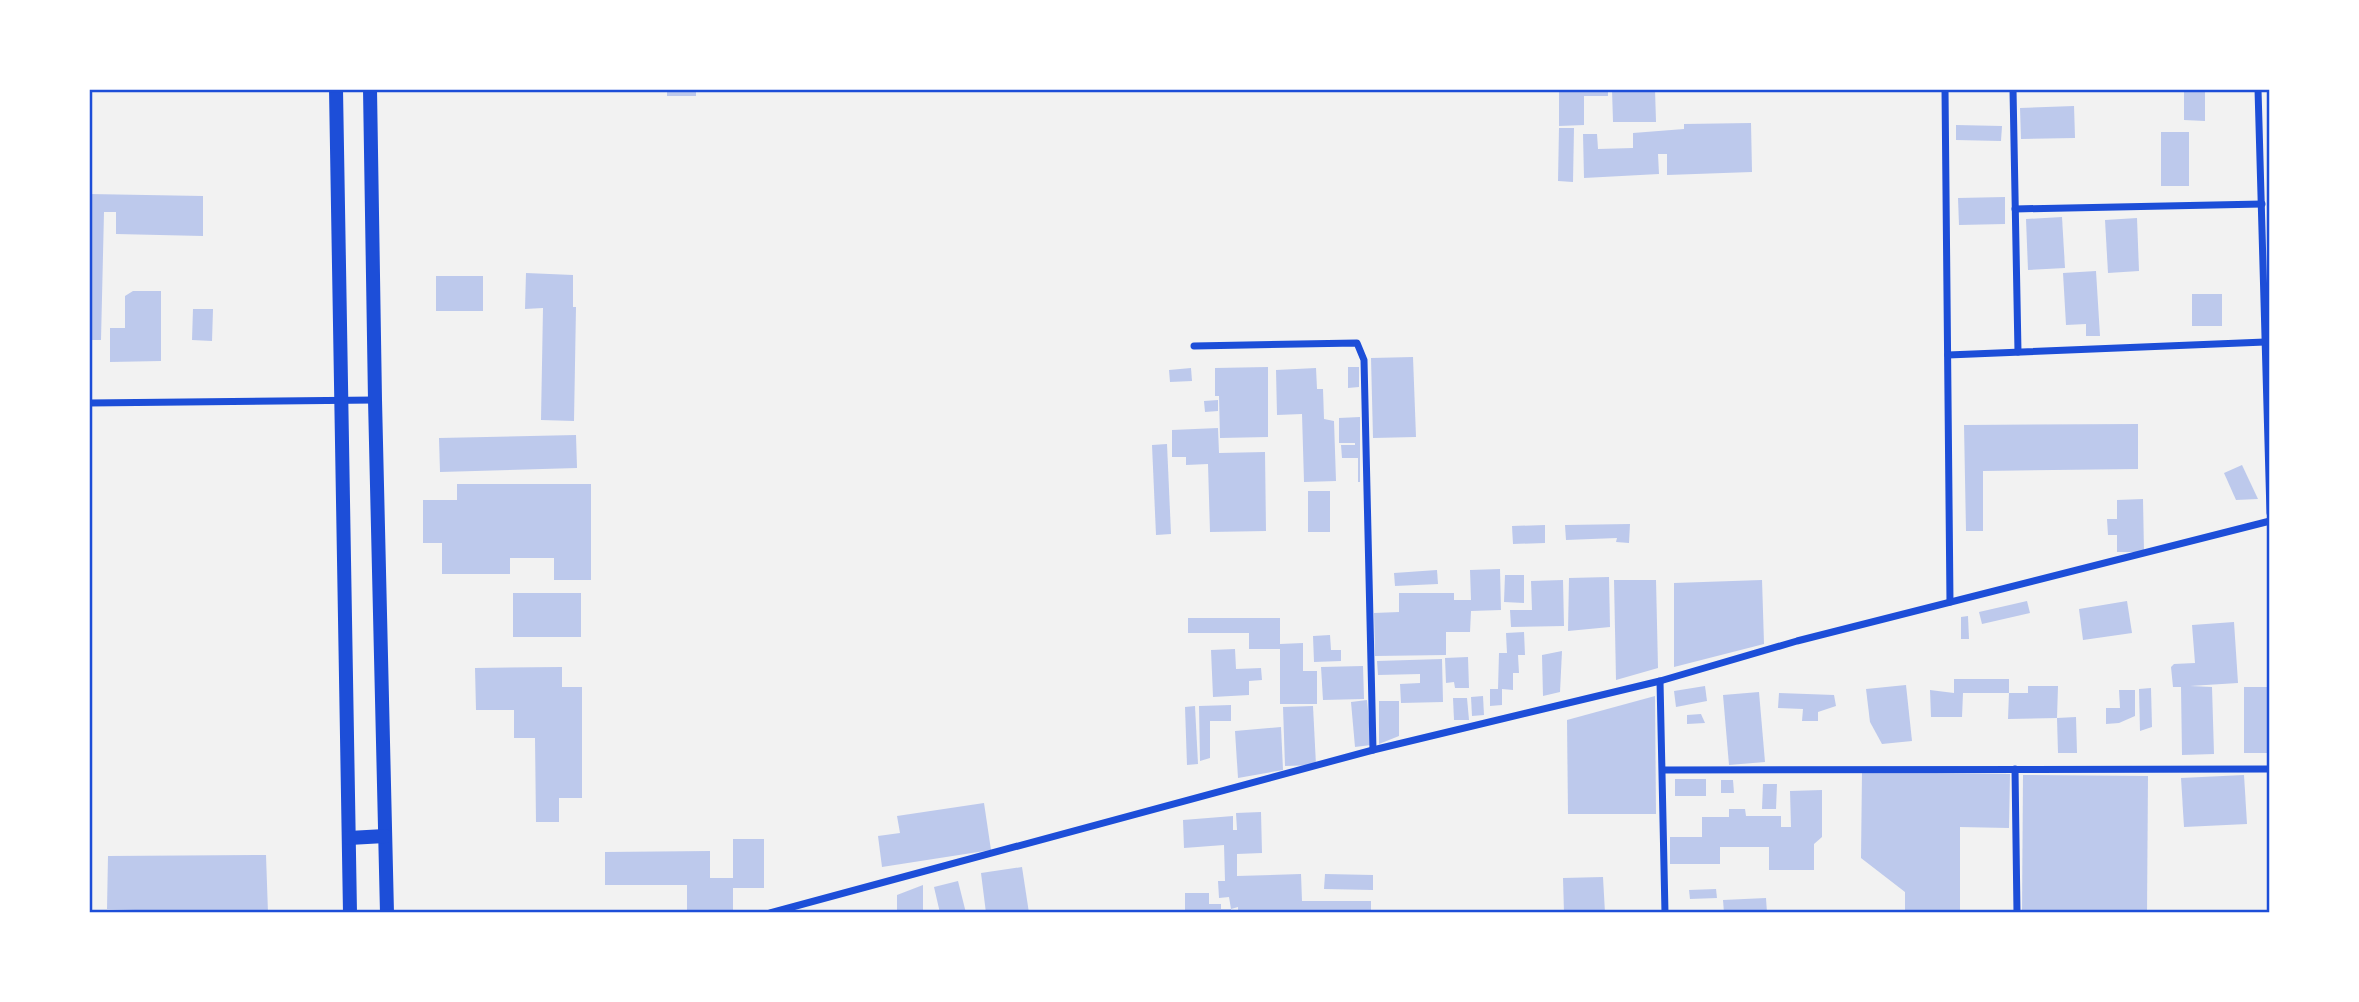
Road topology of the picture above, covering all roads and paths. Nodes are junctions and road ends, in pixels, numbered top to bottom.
1 (336, 89) edge
2 (370, 89) edge
3 (1945, 89) edge
4 (2013, 89) edge
5 (2258, 89) edge
6 (2259, 125) junction
7 (2270, 125) edge
8 (2262, 204) junction
9 (2015, 209) junction
10 (2267, 278) edge
11 (2265, 342) junction
12 (1194, 346) dead end
13 (2018, 352) junction
14 (1948, 355) junction
15 (342, 400) junction
16 (375, 400) junction
17 (89, 403) edge
18 (2270, 513) edge
19 (2270, 521) edge
20 (1950, 603) junction
21 (1660, 681) junction
22 (1373, 750) junction
23 (2015, 769) junction
24 (2270, 769) edge
25 (1663, 770) junction
26 (385, 836) junction
27 (349, 838) junction
28 (350, 913) edge
29 (387, 913) edge
30 (770, 913) edge
31 (1665, 913) edge
32 (2017, 913) edge

1 - 15 main road
2 - 16 main road
3 - 14 street
4 - 9 street
5 - 6 street
6 - 7 street
6 - 8 street
8 - 9 street
8 - 10 street
9 - 13 street
10 - 11 street
11 - 13 street
11 - 18 street
12 - 22 street
13 - 14 street
14 - 20 street
15 - 16 street
15 - 17 street
15 - 27 main road
16 - 26 main road
19 - 20 street
20 - 21 street
21 - 22 street
21 - 25 street
22 - 30 street
23 - 24 street
23 - 25 street
23 - 32 street
25 - 31 street
26 - 27 main road
26 - 29 main road
27 - 28 main road

